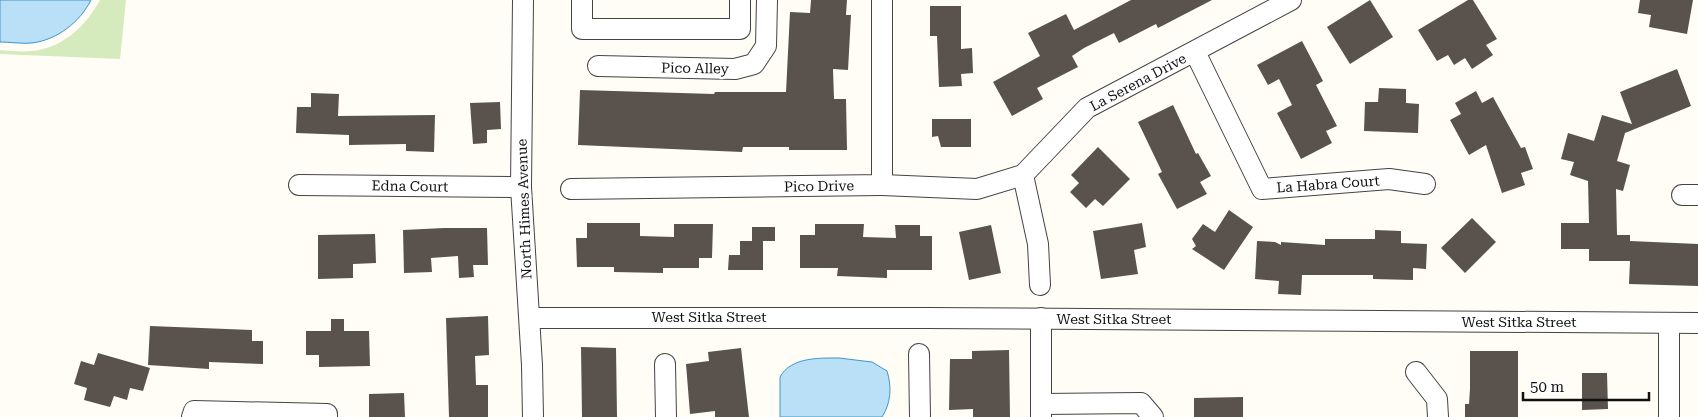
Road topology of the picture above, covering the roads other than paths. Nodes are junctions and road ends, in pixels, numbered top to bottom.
1 (523, 0) edge
2 (582, 0) edge
3 (740, 0) edge
4 (767, 0) edge
5 (882, 0) edge
6 (1291, 0) edge
7 (1195, 52) junction
8 (598, 66) dead end
9 (1023, 174) junction
10 (1425, 184) dead end
11 (300, 185) dead end
12 (882, 185) junction
13 (521, 187) junction
14 (571, 189) dead end
15 (1040, 285) dead end
16 (530, 318) junction
17 (1041, 318) junction
18 (1698, 322) edge
19 (1669, 323) junction
20 (919, 354) dead end
21 (665, 364) dead end
22 (1416, 372) dead end
23 (1042, 410) edge
24 (192, 417) edge
25 (327, 417) edge
26 (533, 417) edge
27 (666, 417) edge
28 (920, 417) edge
29 (1154, 417) edge
30 (1438, 417) edge
31 (1669, 417) edge

1 - 13 street, North Himes Avenue
2 - 3 street
4 - 8 street, Pico Alley
5 - 12 street
6 - 7 street, La Serena Drive
7 - 9 street, La Serena Drive
7 - 10 street, La Habra Court
9 - 12 street, La Serena Drive
9 - 15 street
11 - 13 street, Edna Court
12 - 14 street, Pico Drive
13 - 16 street, North Himes Avenue
16 - 17 street, West Sitka Street
16 - 26 street, North Himes Avenue
17 - 19 street, West Sitka Street
17 - 23 street
18 - 19 street, West Sitka Street
19 - 31 street
20 - 28 street
21 - 27 street
22 - 30 street
23 - 29 street
24 - 25 street

